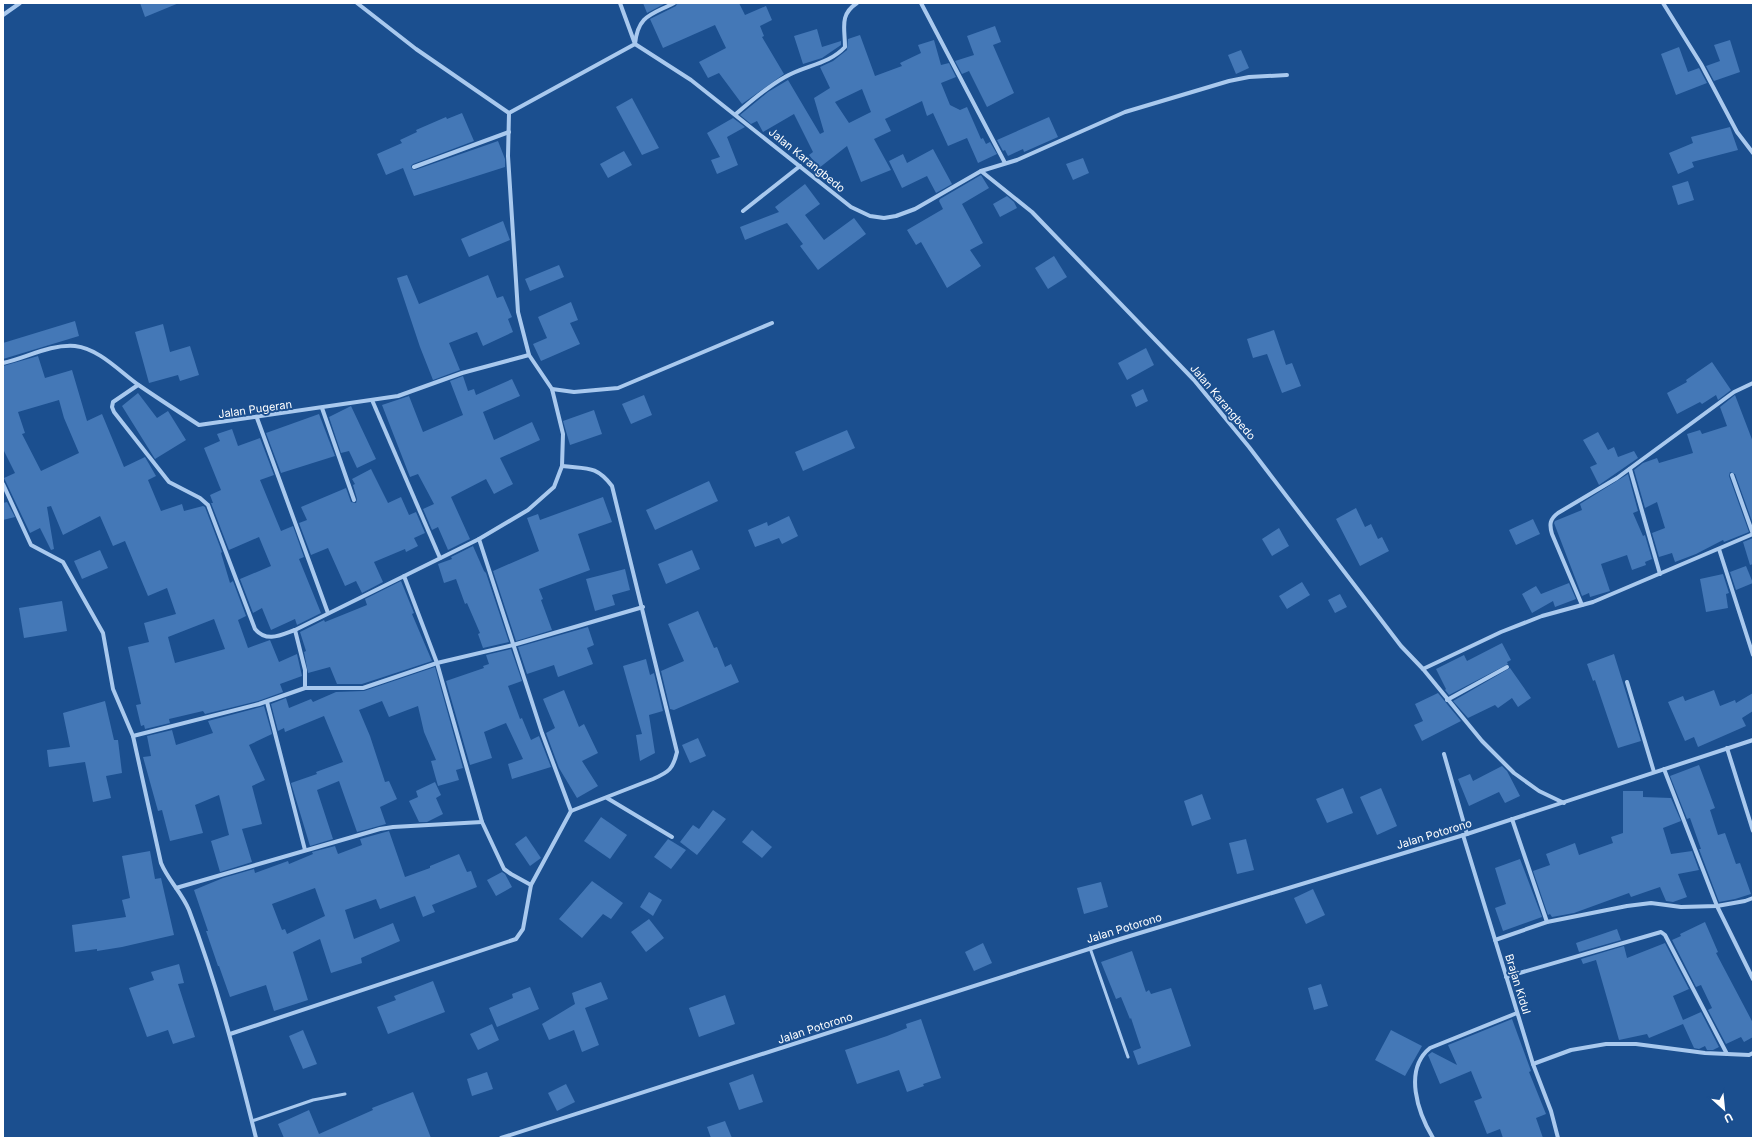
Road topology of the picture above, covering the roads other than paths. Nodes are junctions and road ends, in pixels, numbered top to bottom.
1 (20, 3) edge
2 (357, 3) edge
3 (620, 3) edge
4 (674, 3) edge
5 (857, 3) edge
6 (921, 3) edge
7 (1663, 3) edge
8 (3, 15) edge
9 (635, 44) junction
10 (1287, 75) dead end
11 (509, 113) junction
12 (736, 114) junction
13 (509, 132) junction
14 (1753, 153) edge
15 (1005, 163) junction
16 (800, 166) junction
17 (414, 167) dead end
18 (981, 171) junction
19 (742, 211) dead end
20 (772, 323) dead end
21 (529, 355) junction
22 (3, 363) edge
23 (1752, 383) edge
24 (138, 385) junction
25 (552, 389) junction
26 (1753, 389) edge
27 (372, 400) junction
28 (322, 408) junction
29 (256, 418) junction
30 (562, 466) junction
31 (1630, 469) junction
32 (1732, 475) dead end
33 (3, 484) edge
34 (354, 500) dead end
35 (479, 539) junction
36 (1720, 549) junction
37 (440, 558) junction
38 (1660, 574) junction
39 (404, 576) junction
40 (1582, 605) junction
41 (643, 607) junction
42 (328, 613) junction
43 (295, 630) junction
44 (513, 645) junction
45 (1753, 655) edge
46 (437, 663) junction
47 (1507, 667) dead end
48 (1423, 669) junction
49 (1627, 682) dead end
50 (305, 688) junction
51 (1447, 700) junction
52 (267, 702) junction
53 (133, 736) junction
54 (1753, 740) edge
55 (1727, 748) junction
56 (1444, 754) dead end
57 (1664, 769) junction
58 (1654, 772) junction
59 (607, 798) junction
60 (1564, 803) junction
61 (571, 811) junction
62 (1512, 819) junction
63 (482, 822) junction
64 (1753, 830) edge
65 (1465, 834) junction
66 (672, 837) dead end
67 (305, 850) junction
68 (531, 886) junction
69 (176, 888) junction
70 (1753, 898) edge
71 (1717, 906) junction
72 (1547, 922) junction
73 (1495, 940) junction
74 (1090, 948) junction
75 (1506, 977) junction
76 (1753, 979) edge
77 (1517, 1013) junction
78 (230, 1034) junction
79 (1753, 1053) edge
80 (1727, 1054) junction
81 (1128, 1057) dead end
82 (1533, 1064) junction
83 (345, 1094) dead end
84 (252, 1121) junction
85 (256, 1138) edge
86 (501, 1138) edge
87 (1433, 1138) edge
88 (1558, 1138) edge

1 - 8 street
2 - 11 street
3 - 9 street
4 - 9 street
5 - 12 street
6 - 15 street
7 - 14 street
9 - 11 street
9 - 12 street, Jalan Karangbedo
10 - 15 street, Jalan Karangbedo
11 - 13 street
12 - 16 street, Jalan Karangbedo
13 - 17 street
13 - 21 street
15 - 18 street, Jalan Karangbedo
16 - 18 street, Jalan Karangbedo
16 - 19 street
18 - 48 street, Jalan Karangbedo
20 - 25 street
21 - 25 street
21 - 27 street, Jalan Pugeran
22 - 24 street, Jalan Pugeran
23 - 26 street
23 - 31 street
24 - 29 street, Jalan Pugeran
24 - 43 street
25 - 30 street
27 - 28 street, Jalan Pugeran
27 - 37 street
28 - 29 street, Jalan Pugeran
28 - 34 street
29 - 42 street
30 - 35 street
30 - 41 street
31 - 38 street
31 - 40 street
32 - 36 street
33 - 53 street
35 - 37 street
35 - 44 street
36 - 38 street
36 - 45 street
37 - 39 street
38 - 40 street
39 - 42 street
39 - 46 street
40 - 48 street
41 - 44 street
41 - 59 street
42 - 43 street
43 - 50 street
44 - 46 street
44 - 61 street
46 - 50 street
46 - 63 street
47 - 51 street
48 - 51 street, Jalan Karangbedo
49 - 58 street
50 - 52 street
51 - 60 street, Jalan Karangbedo
52 - 53 street
52 - 67 street
53 - 69 street
54 - 55 street, Jalan Potorono
55 - 57 street, Jalan Potorono
55 - 64 street
56 - 65 street, Brajan Kidul
57 - 58 street, Jalan Potorono
57 - 71 street
58 - 60 street, Jalan Potorono
59 - 61 street
59 - 66 street
60 - 62 street, Jalan Potorono
61 - 68 street
62 - 65 street, Jalan Potorono
62 - 72 street
63 - 67 street
63 - 68 street
65 - 73 street, Brajan Kidul
65 - 74 street, Jalan Potorono
67 - 69 street
68 - 78 street
69 - 78 street
70 - 71 street
71 - 72 street
71 - 76 street
72 - 73 street
73 - 75 street, Brajan Kidul
74 - 81 lane
74 - 86 street, Jalan Potorono
75 - 77 street, Brajan Kidul
75 - 80 street
77 - 82 street, Brajan Kidul
77 - 87 street
78 - 84 street
79 - 80 street
80 - 82 street
82 - 88 street, Brajan Kidul
83 - 84 lane
84 - 85 street

